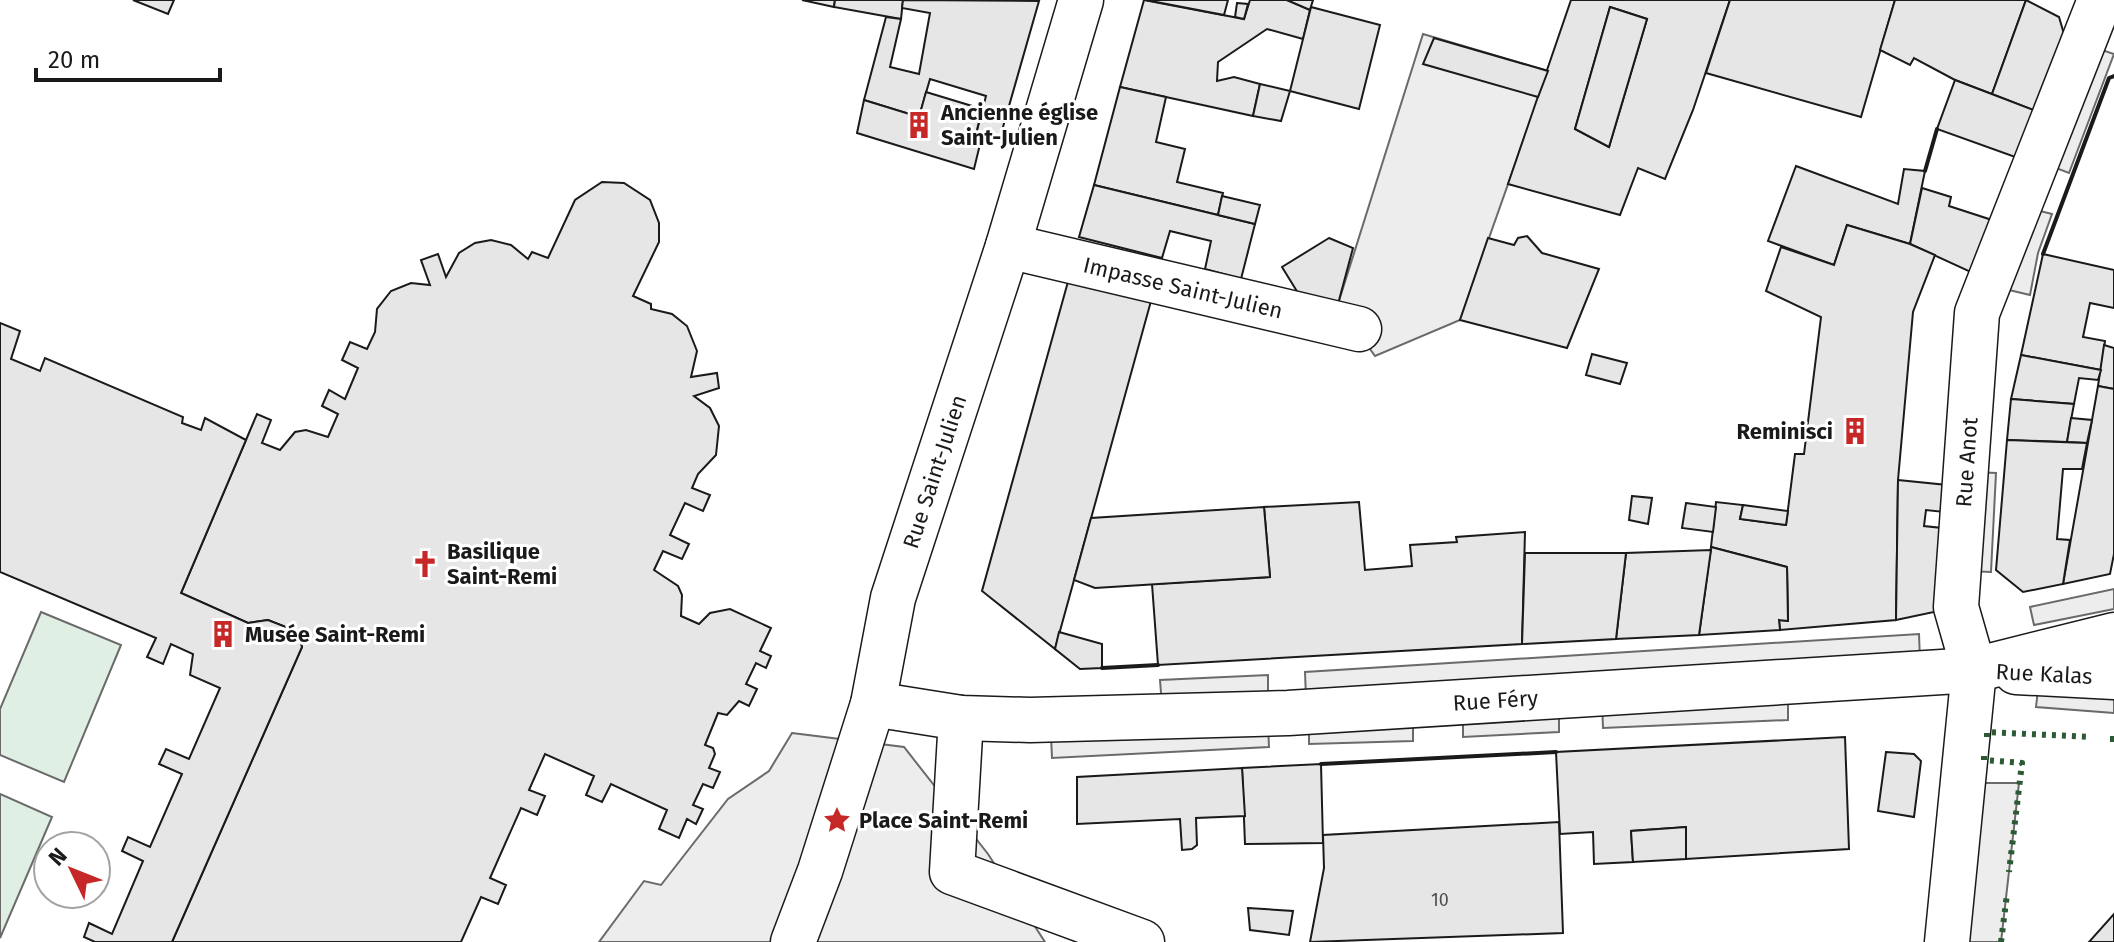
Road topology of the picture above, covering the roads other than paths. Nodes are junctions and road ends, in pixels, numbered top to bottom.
1 (1081, 0) edge
2 (2100, 0) edge
3 (1008, 246) junction
4 (1359, 329) dead end
5 (2114, 635) edge
6 (1974, 670) junction
7 (2114, 677) edge
8 (873, 704) junction
9 (961, 718) junction
10 (793, 942) edge
11 (1142, 942) edge
12 (1947, 942) edge

1 - 3 street, Rue Saint-Julien
2 - 6 street, Rue Anot
3 - 4 street, Impasse Saint-Julien
3 - 8 street, Rue Saint-Julien
5 - 6 street, Rue Féry
6 - 7 street, Rue Kalas
6 - 9 street, Rue Féry
6 - 12 street, Rue Anot
8 - 9 street, Rue Féry
8 - 10 street, Rue Saint-Julien
9 - 11 street

